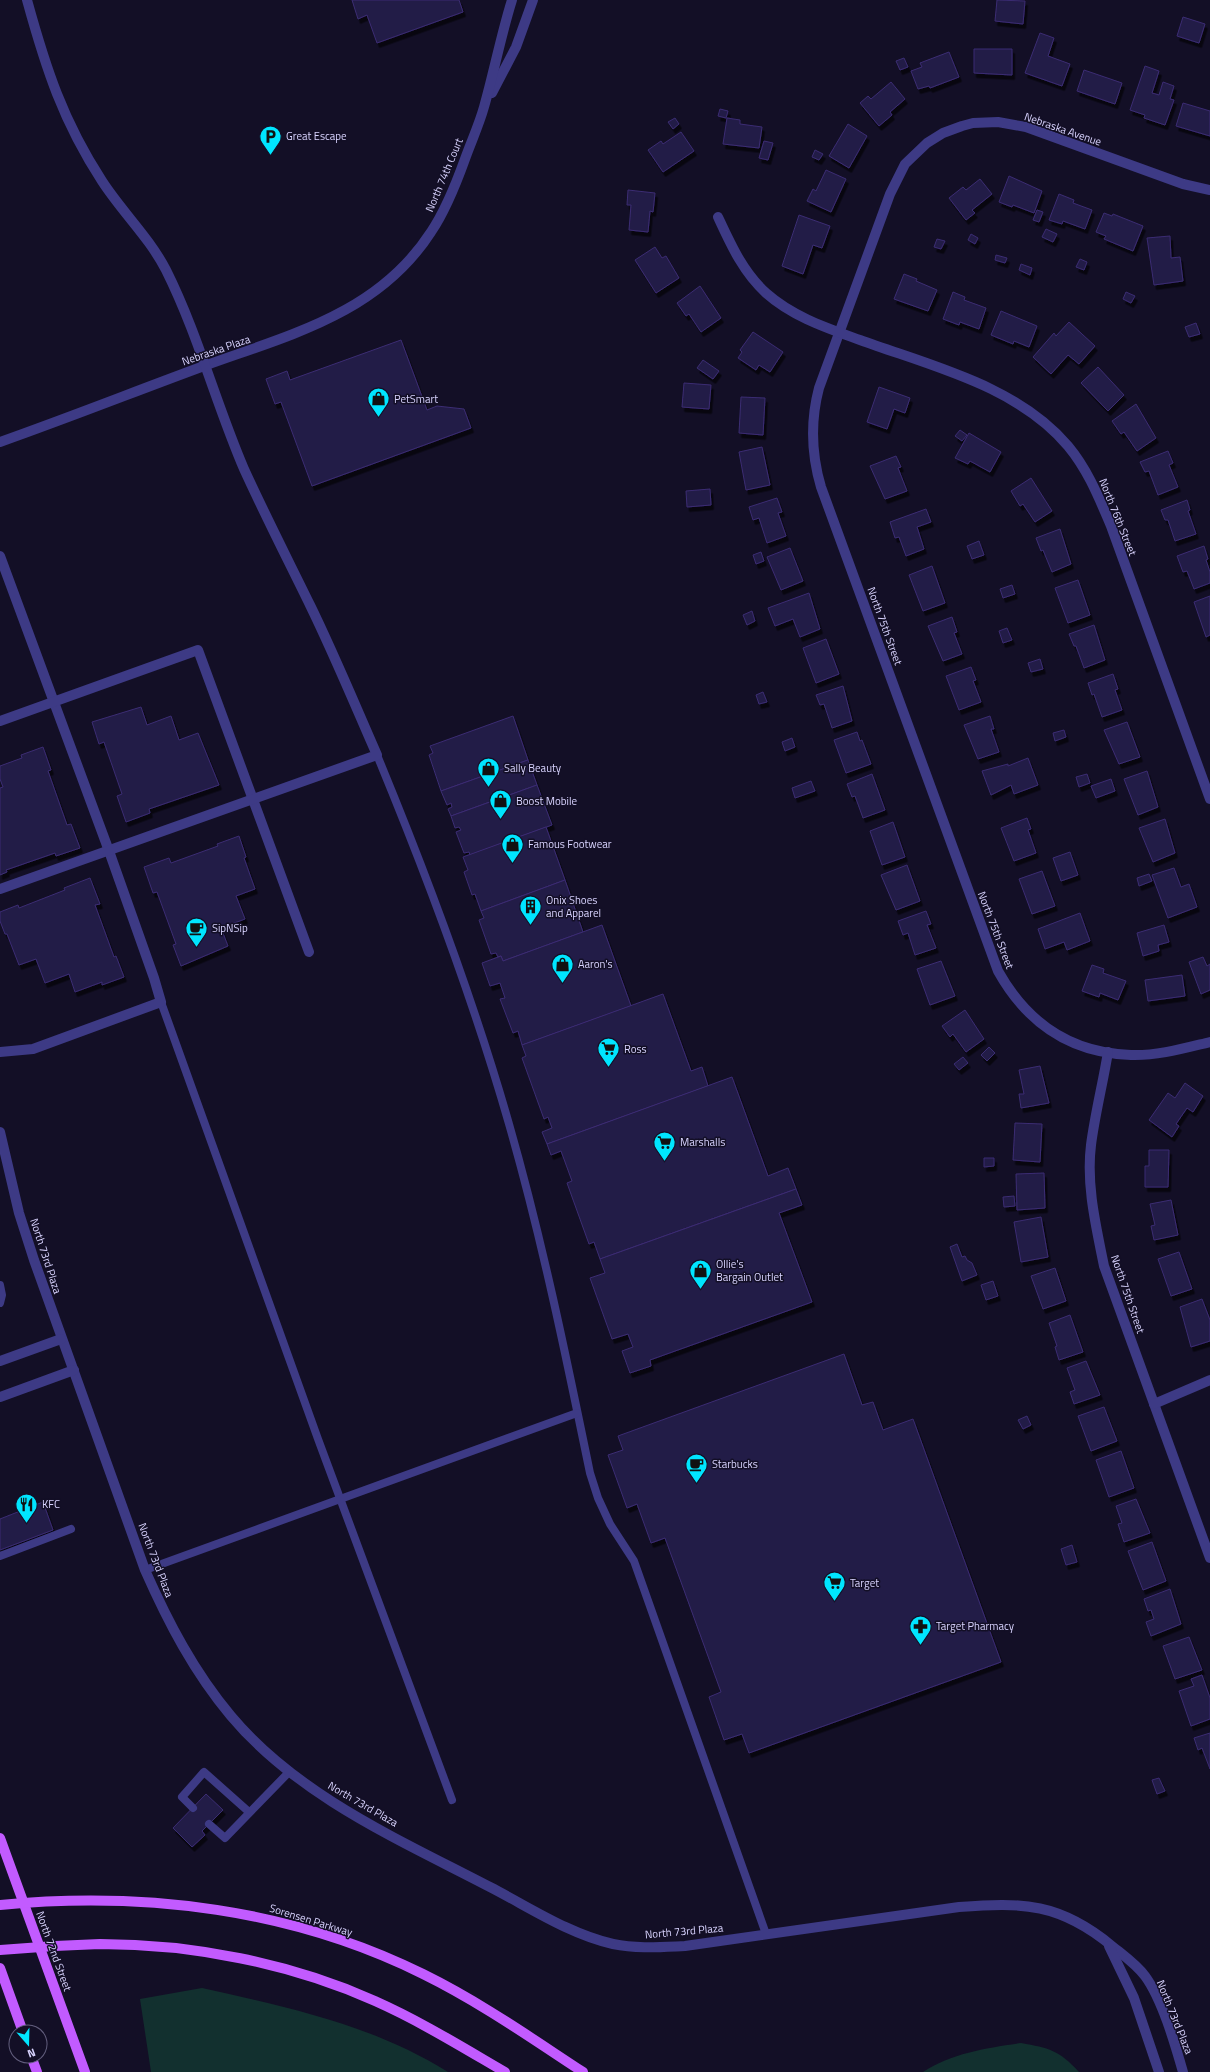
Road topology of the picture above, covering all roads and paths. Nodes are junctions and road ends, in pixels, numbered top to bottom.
1 (28, 0) edge
2 (512, 0) edge
3 (533, 0) edge
4 (483, 109) junction
5 (1210, 190) edge
6 (718, 217) dead end
7 (420, 247) joint
8 (839, 333) junction
9 (204, 366) junction
10 (0, 442) edge
11 (0, 556) edge
12 (54, 701) junction
13 (0, 721) edge
14 (377, 755) junction
15 (253, 799) junction
16 (1210, 799) edge
17 (109, 851) junction
18 (0, 889) edge
19 (309, 952) dead end
20 (161, 1002) junction
21 (1210, 1042) edge
22 (0, 1052) edge
23 (1108, 1052) junction
24 (0, 1132) edge
25 (0, 1285) edge
26 (0, 1303) edge
27 (61, 1339) junction
28 (0, 1361) edge
29 (74, 1370) junction
30 (1210, 1380) edge
31 (0, 1397) edge
32 (1154, 1404) junction
33 (577, 1413) junction
34 (340, 1498) junction
35 (71, 1529) dead end
36 (0, 1556) edge
37 (1210, 1558) edge
38 (145, 1570) junction
39 (290, 1771) junction
40 (452, 1800) dead end
41 (193, 1808) dead end
42 (249, 1812) junction
43 (209, 1824) dead end
44 (0, 1838) edge
45 (24, 1903) junction
46 (0, 1905) edge
47 (766, 1934) junction
48 (1106, 1941) junction
49 (40, 1947) junction
50 (0, 1950) edge
51 (0, 1968) edge
52 (20, 2024) edge
53 (85, 2072) edge
54 (505, 2072) edge
55 (583, 2072) edge
56 (1159, 2072) edge
57 (1183, 2072) edge

1 - 9 street
2 - 4 street, North 74th Court
3 - 4 street, North 74th Court
4 - 7 street, North 74th Court
5 - 8 street, Nebraska Avenue
6 - 8 street, North 76th Street
7 - 9 street, Nebraska Plaza
8 - 16 street, North 76th Street
8 - 23 street, North 75th Street
9 - 10 street, Nebraska Plaza
9 - 14 street
11 - 12 street
12 - 13 street
12 - 15 street
12 - 17 street
14 - 15 street
14 - 33 lane
15 - 17 street
15 - 19 street
17 - 18 street
17 - 20 street
20 - 22 street
20 - 34 lane
21 - 23 street
23 - 32 street, North 75th Street
24 - 27 street, North 73rd Plaza
25 - 26 lane
27 - 28 street
27 - 29 street, North 73rd Plaza
29 - 31 street
29 - 38 street, North 73rd Plaza
30 - 32 street
32 - 37 street, North 75th Street
33 - 34 lane
33 - 47 lane
34 - 38 lane
34 - 40 lane
35 - 36 lane
38 - 39 street, North 73rd Plaza
39 - 42 lane
39 - 47 street, North 73rd Plaza
41 - 42 lane
42 - 43 lane
44 - 45 main road, North 72nd Street
45 - 46 main road, Sorensen Parkway
45 - 49 main road, North 72nd Street
45 - 55 main road, Sorensen Parkway
47 - 48 street, North 73rd Plaza
48 - 56 street
48 - 57 street, North 73rd Plaza
49 - 50 main road
49 - 53 main road, North 72nd Street
49 - 54 main road
51 - 52 main road

